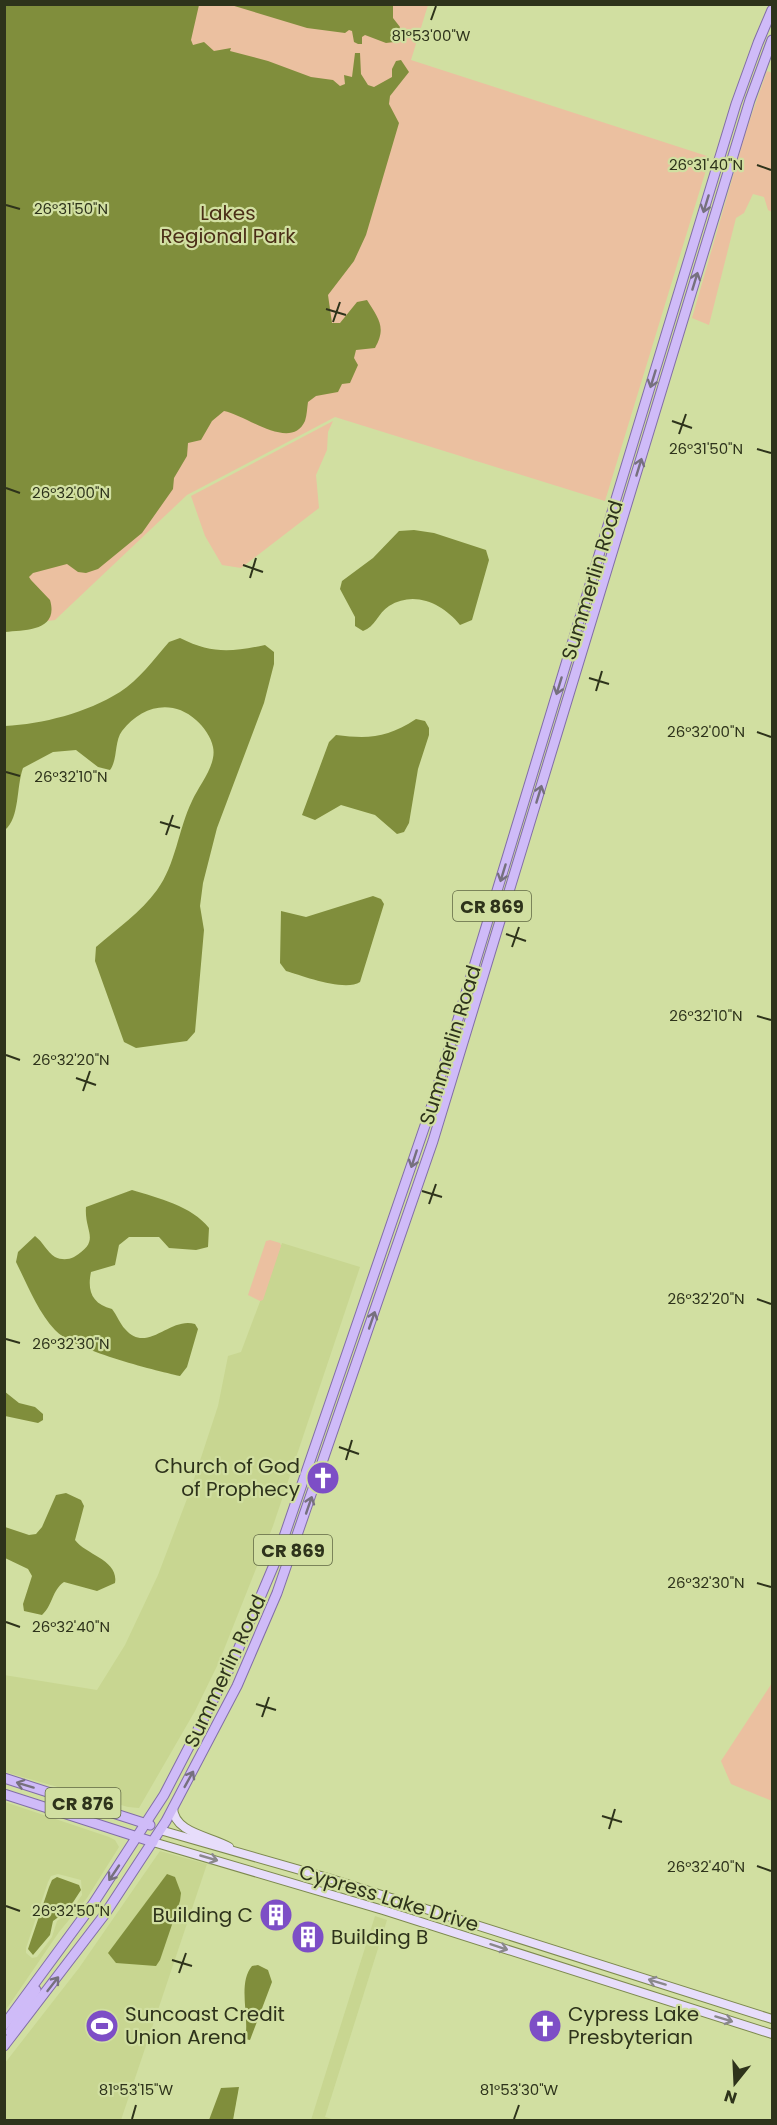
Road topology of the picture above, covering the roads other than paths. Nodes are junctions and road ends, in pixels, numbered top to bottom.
1 (772, 10) edge
2 (761, 34) junction
3 (772, 40) edge
4 (726, 181) junction
5 (4, 1778) edge
6 (4, 1794) edge
7 (173, 1808) junction
8 (146, 1824) junction
9 (160, 1830) junction
10 (138, 1837) junction
11 (153, 1842) junction
12 (240, 1853) junction
13 (40, 1977) junction
14 (772, 2019) edge
15 (4, 2025) edge
16 (772, 2034) edge
17 (6, 2045) edge

1 - 2 main road, Summerlin Road / CR 869
2 - 4 main road
2 -> 8 main road, Summerlin Road / CR 869
3 - 4 main road, Summerlin Road / CR 869
7 -> 4 main road, Summerlin Road / CR 869
8 -> 5 main road, Cypress Lake Drive / CR 876
6 - 10 main road, Cypress Lake Drive / CR 876
7 - 9 main road, Summerlin Road / CR 869
7 - 12 main road
8 - 9 main road, Cypress Lake Drive / CR 876
8 - 10 main road, Summerlin Road / CR 869
9 - 11 main road, Summerlin Road / CR 869
9 - 12 main road, Cypress Lake Drive / CR 876
10 - 11 main road, Cypress Lake Drive / CR 876
10 -> 13 main road, Summerlin Road / CR 869
11 -> 16 main road, Cypress Lake Drive / CR 876
17 -> 11 main road, Summerlin Road / CR 869
14 -> 12 main road, Cypress Lake Drive / CR 876
13 - 15 main road, Summerlin Road / CR 869
13 - 17 main road

